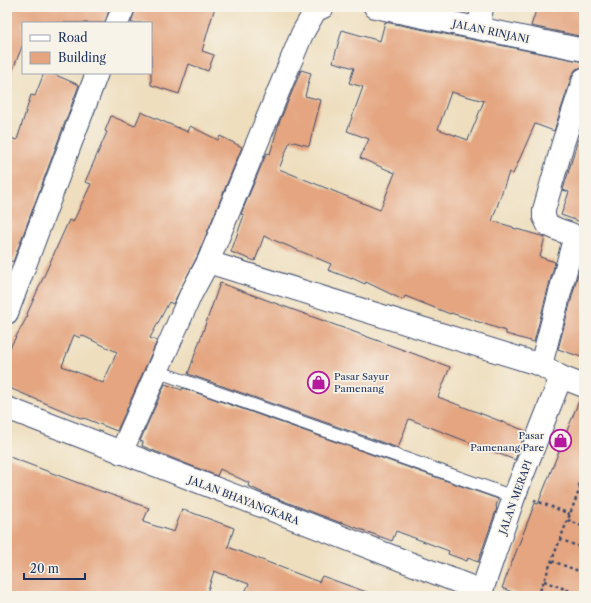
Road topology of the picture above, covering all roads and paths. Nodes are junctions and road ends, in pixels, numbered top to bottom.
1 (124, 7) edge
2 (323, 7) edge
3 (375, 7) edge
4 (482, 7) edge
5 (117, 22) edge
6 (479, 28) junction
7 (584, 50) edge
8 (97, 74) edge
9 (584, 79) edge
10 (208, 262) junction
11 (7, 313) edge
12 (542, 365) junction
13 (156, 371) junction
14 (561, 377) junction
15 (584, 386) edge
16 (7, 408) edge
17 (121, 453) junction
18 (584, 478) edge
19 (583, 484) edge
20 (514, 497) junction
21 (570, 514) junction
22 (568, 520) junction
23 (584, 527) edge
24 (560, 540) junction
25 (584, 549) edge
26 (552, 561) junction
27 (584, 573) edge
28 (544, 581) junction
29 (481, 593) edge
30 (538, 596) edge
31 (583, 596) edge

1 - 5 street
2 - 10 street
3 - 6 street, JALAN RINJANI
4 - 6 street
6 - 7 street, JALAN RINJANI
8 - 11 street
9 - 12 street
10 - 12 street
10 - 13 street
12 - 14 street
13 - 17 street
13 - 20 lane
14 - 15 street
14 - 20 street, JALAN MERAPI
16 - 17 street, JALAN BHAYANGKARA
17 - 29 street, JALAN BHAYANGKARA
18 - 19 path
19 - 21 path
20 - 21 path
20 - 29 street, JALAN MERAPI
21 - 22 path
22 - 23 path
22 - 24 path
24 - 25 path
24 - 26 path
26 - 27 path
26 - 28 path
28 - 30 path
28 - 31 path

